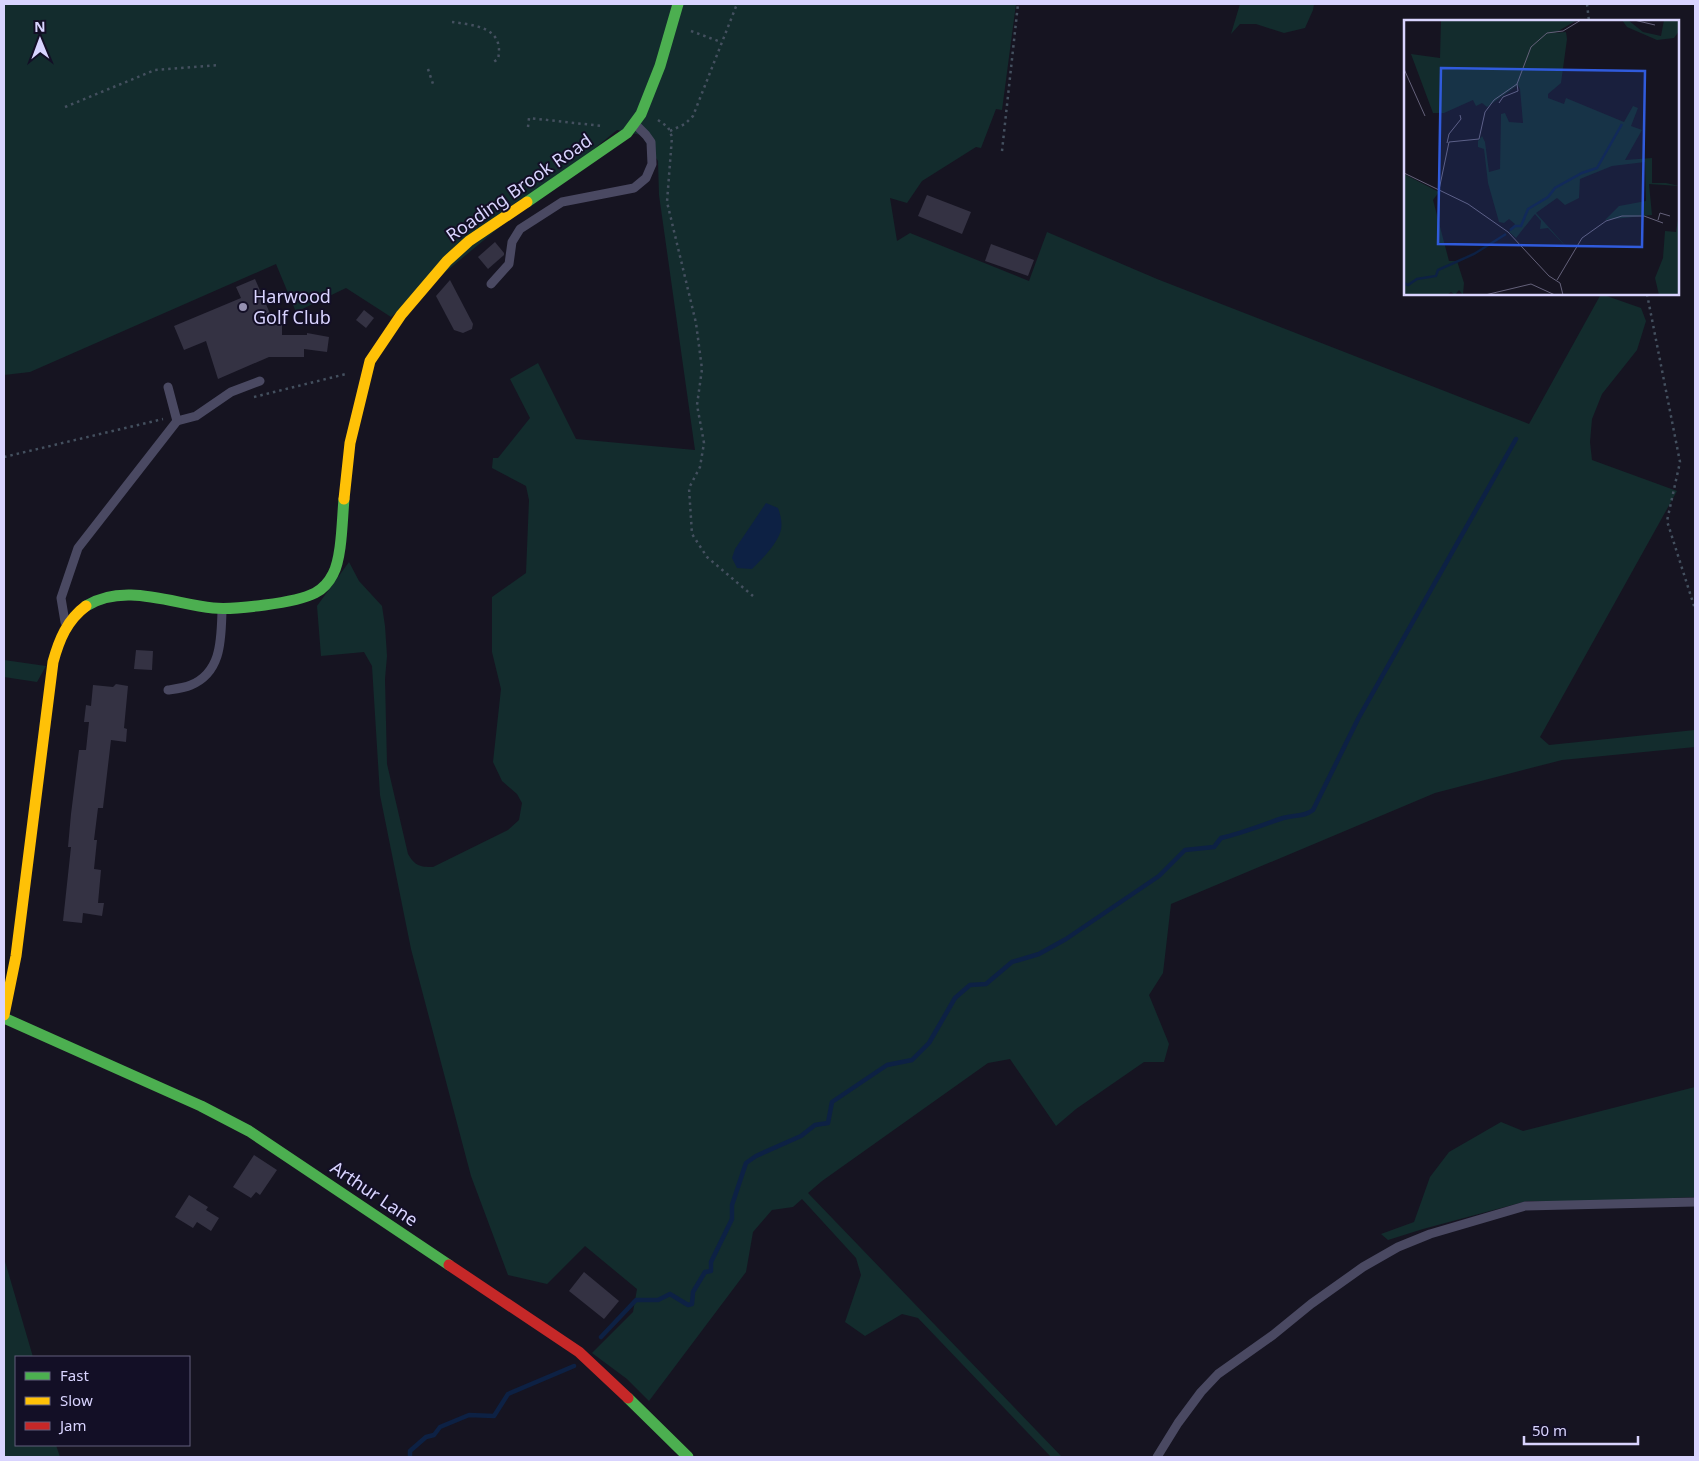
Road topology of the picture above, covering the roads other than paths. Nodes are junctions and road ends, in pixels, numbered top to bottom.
1 (678, 4) edge
2 (638, 119) junction
3 (492, 284) dead end
4 (260, 381) dead end
5 (168, 387) dead end
6 (176, 419) junction
7 (222, 608) junction
8 (66, 627) junction
9 (168, 690) dead end
10 (4, 1016) edge
11 (1695, 1202) edge
12 (688, 1457) edge
13 (1157, 1457) edge

1 - 2 street, Roading Brook Road
2 - 3 lane
2 - 7 street, Roading Brook Road
4 - 6 lane
5 - 6 lane
6 - 8 lane
7 - 8 street, Roading Brook Road
7 - 9 lane
8 - 10 street, Roading Brook Road
10 - 12 street, Arthur Lane
11 - 13 lane

